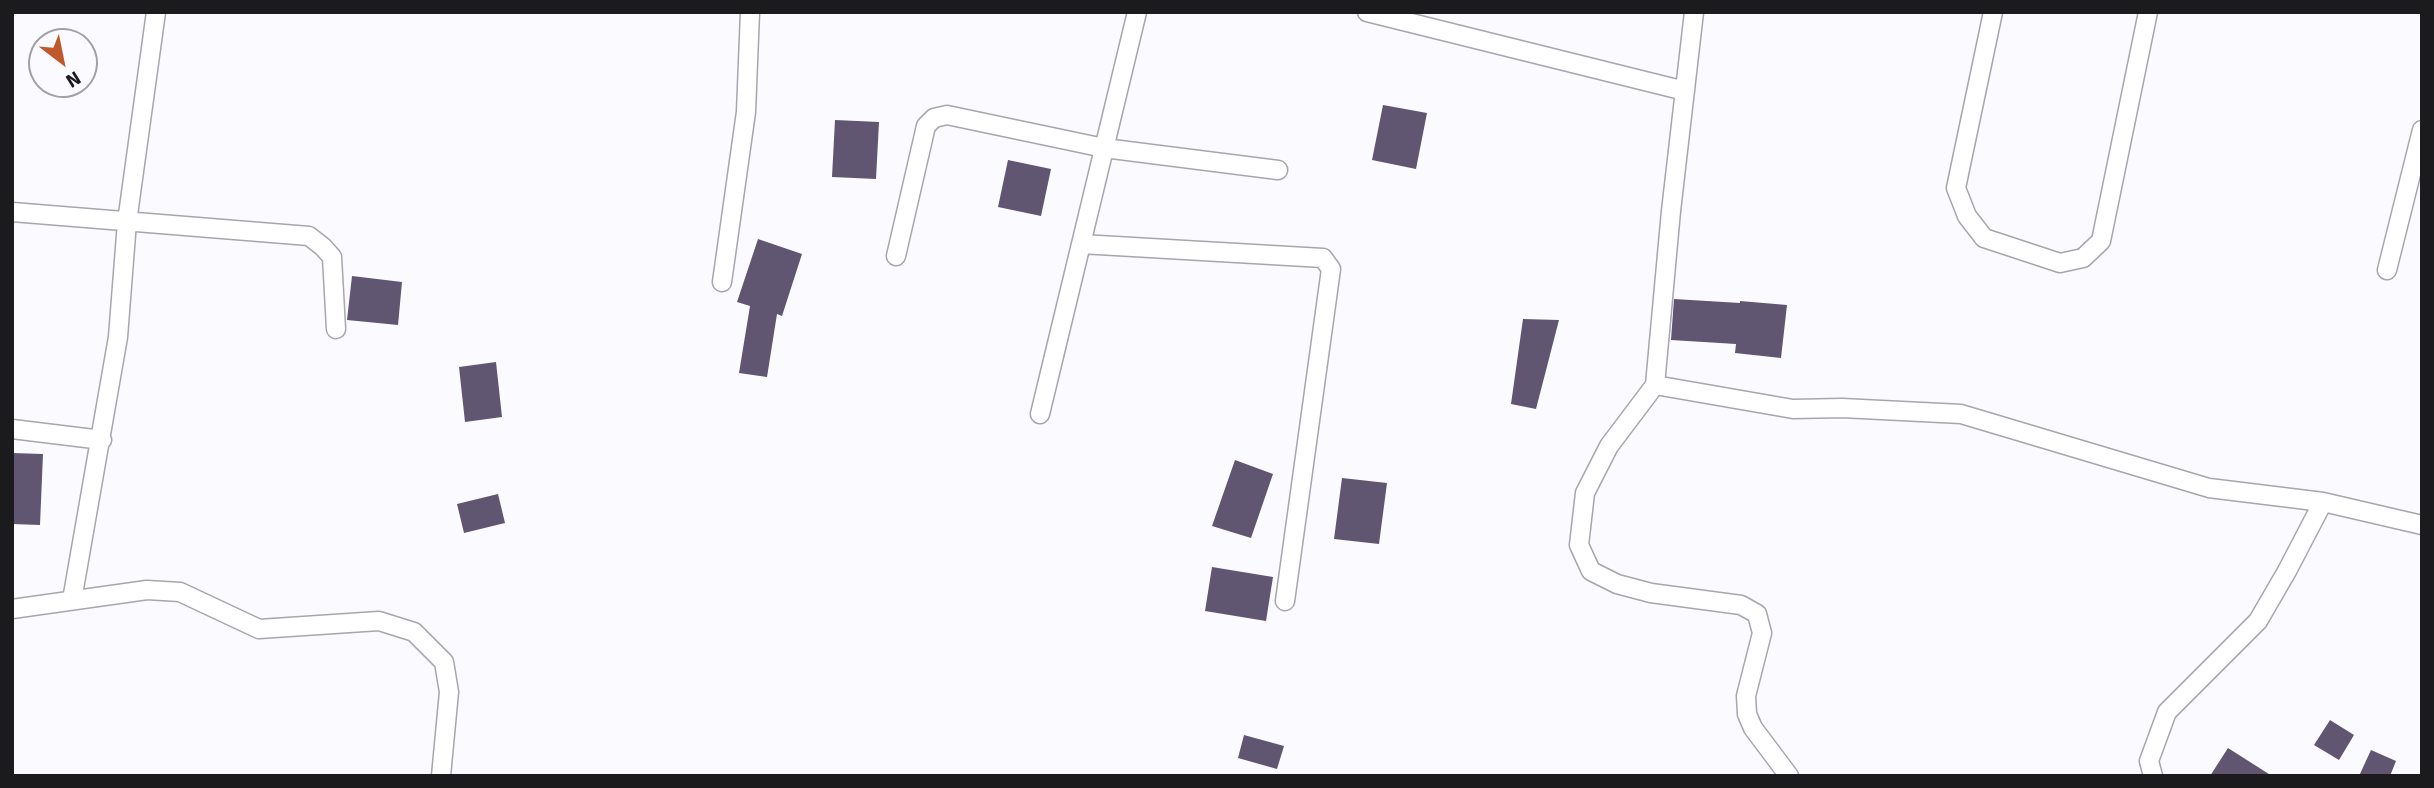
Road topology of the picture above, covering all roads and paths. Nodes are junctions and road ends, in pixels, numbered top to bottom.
1 (156, 12) edge
2 (750, 12) edge
3 (1137, 12) edge
4 (1367, 12) edge
5 (1694, 12) edge
6 (1993, 12) edge
7 (2148, 12) edge
8 (1685, 91) junction
9 (2422, 130) edge
10 (1104, 148) junction
11 (1278, 170) dead end
12 (12, 212) edge
13 (127, 222) junction
14 (1081, 244) junction
15 (896, 256) dead end
16 (2387, 270) dead end
17 (722, 282) dead end
18 (336, 330) dead end
19 (1655, 385) junction
20 (1040, 414) dead end
21 (12, 429) edge
22 (102, 440) junction
23 (2323, 502) junction
24 (2422, 525) edge
25 (72, 600) junction
26 (1285, 601) dead end
27 (12, 609) edge
28 (441, 776) edge
29 (1789, 776) edge
30 (2154, 776) edge

1 - 13 street
2 - 17 street
3 - 10 street
4 - 8 street
5 - 8 street
6 - 7 street
8 - 19 street
9 - 16 street
10 - 11 street
10 - 14 street
10 - 15 street
12 - 13 street
13 - 18 street
13 - 22 street
14 - 20 street
14 - 26 street
19 - 23 street
19 - 29 street
21 - 22 street
22 - 25 street
23 - 24 street
23 - 30 street
25 - 27 street
25 - 28 street

